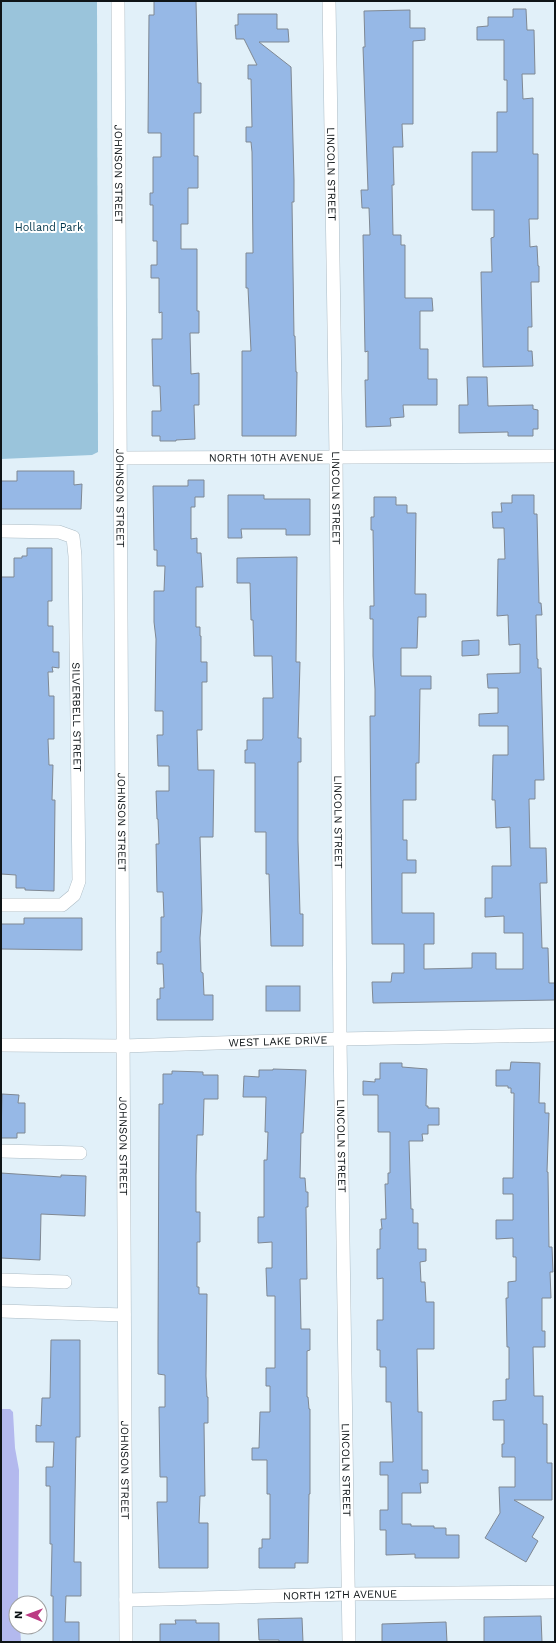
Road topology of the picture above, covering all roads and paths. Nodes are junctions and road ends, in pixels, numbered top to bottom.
1 (118, 1) edge
2 (329, 1) edge
3 (336, 456) junction
4 (555, 456) edge
5 (121, 458) junction
6 (1, 532) edge
7 (1, 905) edge
8 (555, 1035) edge
9 (340, 1039) junction
10 (1, 1045) edge
11 (123, 1046) junction
12 (1, 1152) edge
13 (80, 1154) dead end
14 (1, 1280) edge
15 (65, 1282) dead end
16 (1, 1311) edge
17 (124, 1315) junction
18 (555, 1592) edge
19 (349, 1594) junction
20 (126, 1600) junction
21 (126, 1642) edge
22 (349, 1642) edge

1 - 5 street, JOHNSON STREET
2 - 3 street, LINCOLN STREET
3 - 4 street, NORTH 10TH AVENUE
3 - 5 street, NORTH 10TH AVENUE
3 - 9 street, LINCOLN STREET
5 - 11 street, JOHNSON STREET
6 - 7 street, SILVERBELL STREET
8 - 9 street, WEST LAKE DRIVE
9 - 11 street, WEST LAKE DRIVE
9 - 19 street, LINCOLN STREET
10 - 11 street, WEST LAKE DRIVE
11 - 17 street, JOHNSON STREET
12 - 13 street
14 - 15 street
16 - 17 street
17 - 20 street, JOHNSON STREET
18 - 19 street, NORTH 12TH AVENUE
19 - 20 street, NORTH 12TH AVENUE
19 - 22 street, LINCOLN STREET
20 - 21 street, JOHNSON STREET

